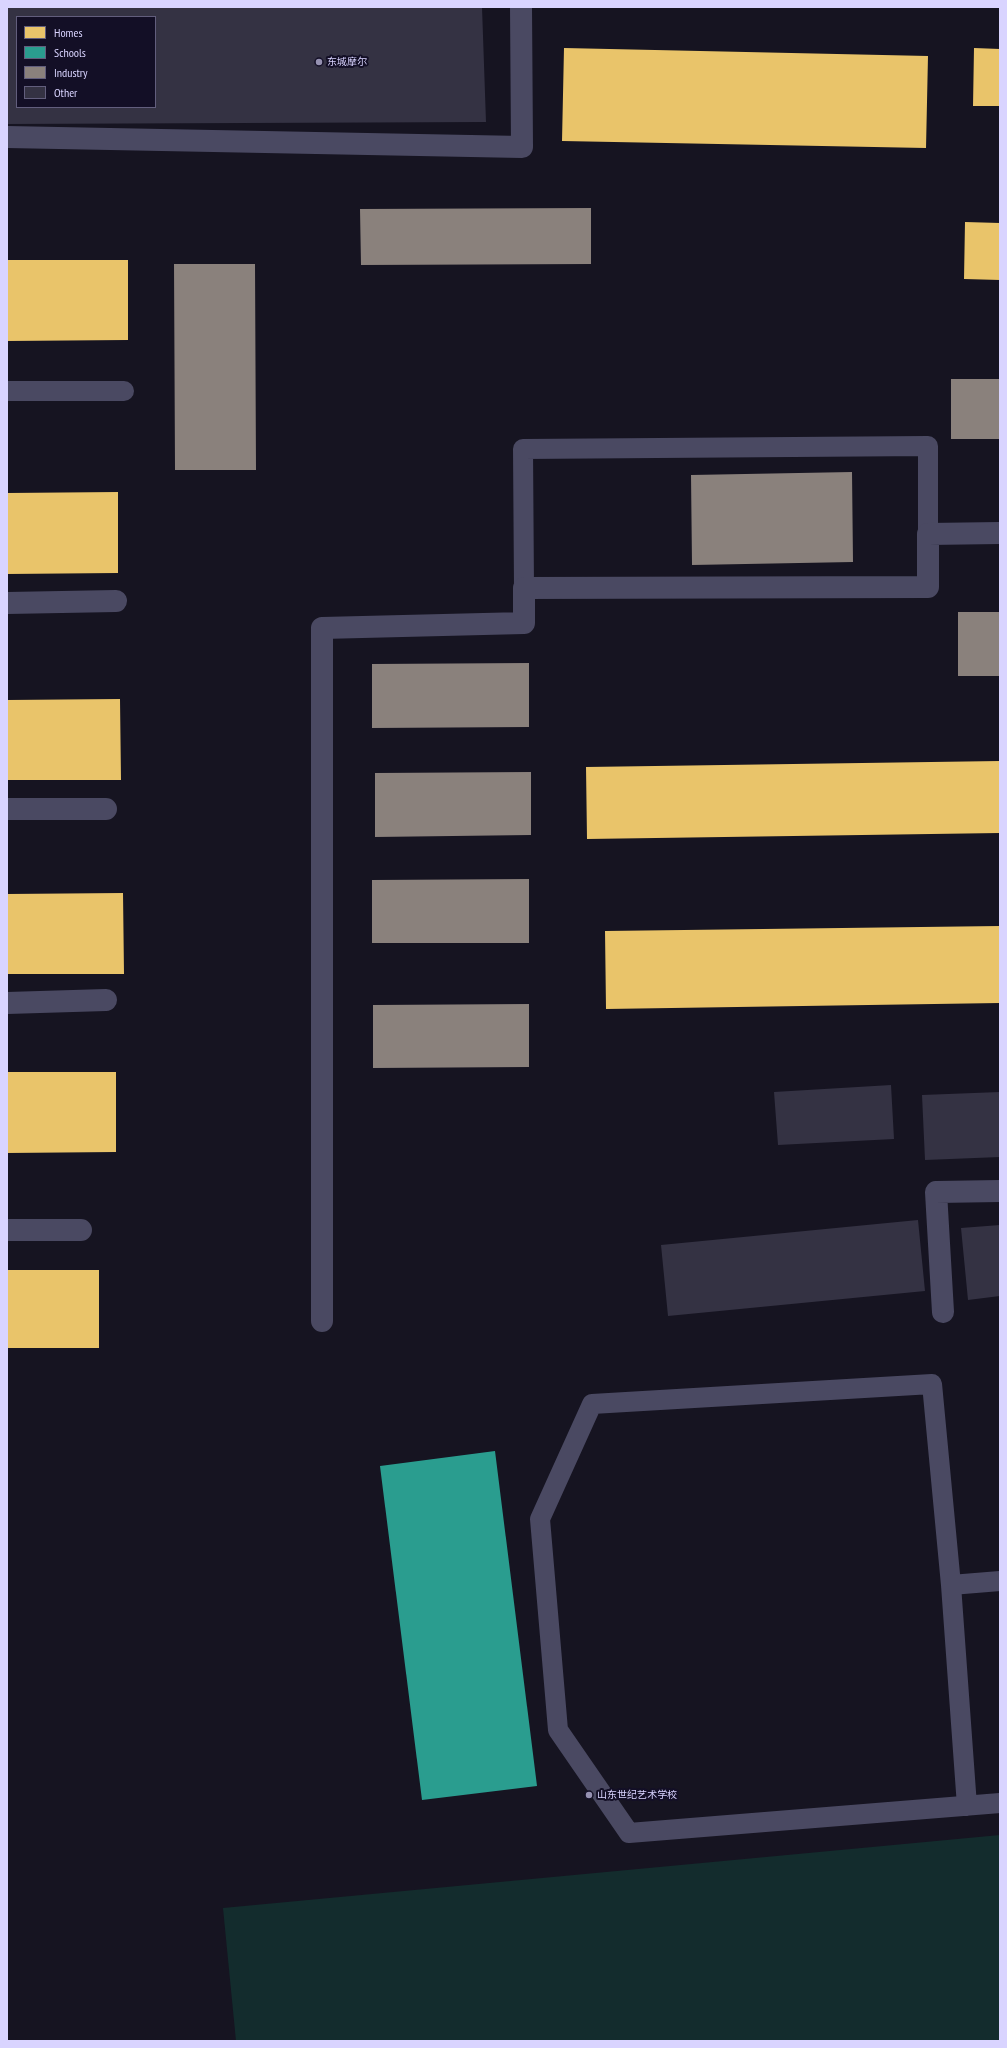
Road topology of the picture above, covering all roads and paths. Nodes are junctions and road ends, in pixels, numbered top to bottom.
1 (521, 7) edge
2 (7, 137) edge
3 (7, 391) edge
4 (124, 391) dead end
5 (1000, 533) edge
6 (928, 534) junction
7 (524, 588) junction
8 (116, 601) dead end
9 (7, 603) edge
10 (7, 809) edge
11 (106, 809) dead end
12 (106, 1000) dead end
13 (7, 1003) edge
14 (1000, 1191) edge
15 (7, 1230) edge
16 (81, 1230) dead end
17 (942, 1312) dead end
18 (322, 1321) dead end
19 (1000, 1581) edge
20 (951, 1585) junction
21 (1000, 1803) edge
22 (967, 1806) junction

1 - 2 street
3 - 4 lane
5 - 6 street
6 - 7 street
6 - 7 lane
7 - 18 street
8 - 9 street
10 - 11 street
12 - 13 street
14 - 17 street
15 - 16 street
19 - 20 lane
20 - 22 lane
20 - 22 lane
21 - 22 lane

